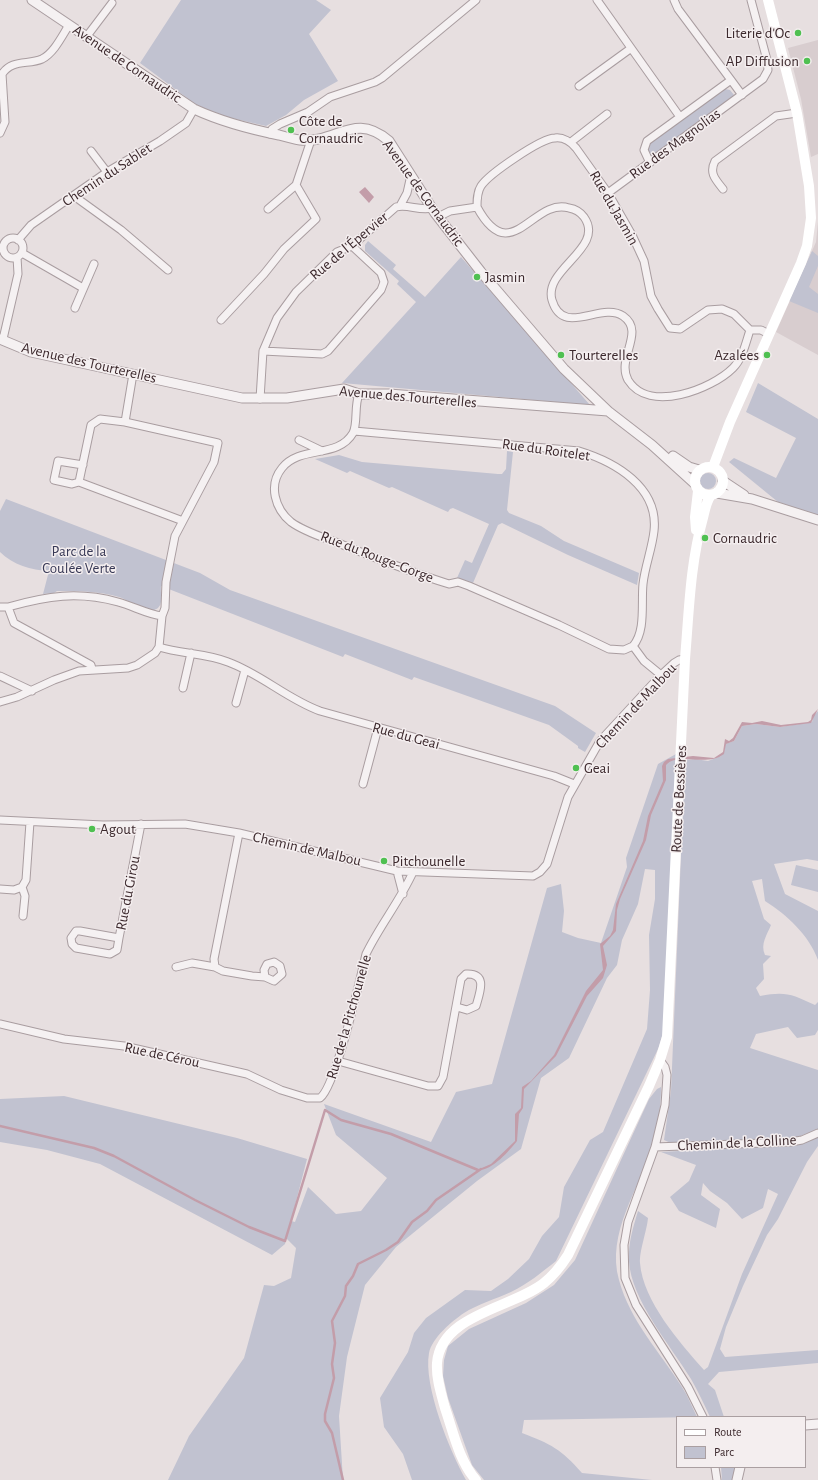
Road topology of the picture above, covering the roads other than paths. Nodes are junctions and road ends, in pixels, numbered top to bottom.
1 (32, 0) edge
2 (476, 0) edge
3 (596, 0) edge
4 (674, 0) edge
5 (751, 0) edge
6 (768, 0) edge
7 (112, 3) dead end
8 (69, 25) junction
9 (87, 36) junction
10 (630, 49) junction
11 (731, 80) junction
12 (579, 86) dead end
13 (742, 95) junction
14 (194, 109) junction
15 (797, 113) junction
16 (607, 114) dead end
17 (680, 117) junction
18 (0, 133) edge
19 (270, 134) junction
20 (311, 140) junction
21 (571, 142) junction
22 (92, 151) dead end
23 (650, 163) junction
24 (107, 172) junction
25 (411, 175) junction
26 (296, 185) junction
27 (723, 189) dead end
28 (608, 193) junction
29 (74, 196) junction
30 (400, 206) junction
31 (477, 207) junction
32 (432, 208) junction
33 (268, 209) dead end
34 (438, 217) junction
35 (18, 240) junction
36 (2, 243) edge
37 (352, 246) junction
38 (2, 254) edge
39 (20, 255) junction
40 (94, 264) dead end
41 (168, 270) dead end
42 (83, 288) junction
43 (75, 308) dead end
44 (221, 320) dead end
45 (750, 330) junction
46 (769, 334) junction
47 (2, 339) edge
48 (263, 351) junction
49 (133, 374) junction
50 (359, 394) junction
51 (260, 399) junction
52 (608, 411) junction
53 (126, 422) junction
54 (354, 432) junction
55 (299, 440) dead end
56 (652, 445) junction
57 (323, 451) junction
58 (83, 465) junction
59 (713, 467) junction
60 (699, 470) junction
61 (723, 481) junction
62 (79, 482) junction
63 (696, 487) junction
64 (714, 494) junction
65 (752, 499) junction
66 (818, 520) edge
67 (183, 521) junction
68 (697, 538) junction
69 (0, 607) edge
70 (8, 607) junction
71 (162, 616) junction
72 (632, 646) junction
73 (159, 647) junction
74 (191, 653) junction
75 (685, 659) junction
76 (92, 670) junction
77 (245, 670) junction
78 (0, 676) edge
79 (661, 676) junction
80 (183, 688) dead end
81 (32, 691) junction
82 (0, 702) edge
83 (236, 703) dead end
84 (378, 728) junction
85 (363, 784) dead end
86 (574, 784) junction
87 (0, 820) edge
88 (30, 822) junction
89 (141, 824) junction
90 (239, 833) junction
91 (397, 871) junction
92 (413, 872) junction
93 (22, 887) junction
94 (0, 889) edge
95 (403, 894) junction
96 (23, 916) dead end
97 (120, 938) junction
98 (215, 966) junction
99 (176, 967) dead end
100 (265, 977) dead end
101 (457, 1008) junction
102 (0, 1024) edge
103 (660, 1060) junction
104 (338, 1061) junction
105 (320, 1098) joint
106 (818, 1133) edge
107 (655, 1147) junction
108 (702, 1416) edge
109 (818, 1424) edge
110 (806, 1426) edge
111 (715, 1468) edge
112 (740, 1468) edge
113 (476, 1480) edge
114 (717, 1480) edge
115 (737, 1480) edge

1 - 8 street, Avenue de Cornaudric
2 - 19 street
3 - 10 street
4 - 11 street
5 - 13 street, Rue des Magnolias
6 - 15 main road
7 - 9 street
8 - 9 street, Avenue de Cornaudric
8 - 18 street
9 - 14 street, Avenue de Cornaudric
10 - 12 street
10 - 17 street
11 - 13 street
11 - 17 street
13 - 23 street, Rue des Magnolias
14 - 19 street, Avenue de Cornaudric
14 - 24 street, Chemin du Sablet
15 - 27 street
15 - 46 main road
16 - 21 street
17 - 23 street
19 - 20 street, Avenue de Cornaudric
20 - 25 street, Avenue de Cornaudric
20 - 26 street
21 - 28 street, Rue du Jasmin
21 - 31 street
22 - 24 street
23 - 28 street, Rue des Magnolias
24 - 29 street, Chemin du Sablet
25 - 30 street, Rue de l'Épervier
25 - 32 street, Avenue de Cornaudric
26 - 33 street
26 - 44 street
28 - 45 street, Rue du Jasmin
29 - 35 street, Chemin du Sablet
29 - 41 street
30 - 32 street, Rue de l'Épervier
30 - 37 street, Rue de l'Épervier
31 - 34 street
31 - 45 street
32 - 34 street, Avenue de Cornaudric
34 - 52 street, Avenue de Cornaudric
35 - 36 street
35 - 39 street
36 - 38 street
37 - 48 street, Rue de l'Épervier
37 - 48 street
38 - 39 street
39 - 42 street
39 - 47 street
40 - 42 street
42 - 43 street
45 - 46 street
46 - 59 main road
47 - 49 street, Avenue des Tourterelles
48 - 51 street, Rue de l'Épervier
49 - 51 street, Avenue des Tourterelles
49 - 53 street
50 - 51 street, Avenue des Tourterelles
50 - 52 street, Avenue des Tourterelles
50 - 54 street
52 - 56 street, Avenue de Cornaudric
53 - 58 street
53 - 67 street
54 - 57 street, Rue du Rouge-Gorge
54 - 72 street, Rue du Roitelet
55 - 57 street
56 - 60 street, Avenue de Cornaudric
56 - 63 street, Avenue de Cornaudric
57 - 72 street, Rue du Rouge-Gorge
58 - 62 street
58 - 62 street
59 - 60 main road
59 - 61 main road
60 - 63 main road
61 - 64 main road
61 - 65 street
62 - 67 street
63 - 64 main road
63 - 68 main road, Route de Bessières
64 - 65 street
64 - 68 main road, Route de Bessières
65 - 66 street
67 - 71 street
68 - 75 main road, Route de Bessières
69 - 70 street
70 - 71 street
70 - 76 street
71 - 73 street
72 - 79 street
73 - 74 street, Rue du Geai
73 - 76 street
74 - 77 street, Rue du Geai
74 - 80 street
75 - 79 street, Chemin de Malbou
75 - 103 main road, Route de Bessières
76 - 81 street
77 - 83 street
77 - 84 street, Rue du Geai
78 - 81 street
79 - 86 street, Chemin de Malbou
81 - 82 street
84 - 85 street
84 - 86 street, Rue du Geai
86 - 92 street, Chemin de Malbou
87 - 88 street, Chemin de Malbou
88 - 89 street, Chemin de Malbou
88 - 93 street
89 - 90 street, Chemin de Malbou
89 - 97 street, Rue du Girou
90 - 91 street, Chemin de Malbou
90 - 98 street
91 - 92 street, Chemin de Malbou
91 - 95 street
92 - 95 street, Rue de la Pitchounelle
93 - 94 street
93 - 96 street
95 - 104 street, Rue de la Pitchounelle
97 - 97 street, Rue du Girou
98 - 99 street
98 - 100 street
101 - 101 street
101 - 104 street
102 - 105 street, Rue de Cérou
103 - 107 street
103 - 113 main road, Route de Bessières
104 - 105 street, Rue de la Pitchounelle
106 - 107 street, Chemin de la Colline
107 - 108 street
109 - 110 street
111 - 114 street
112 - 115 street

